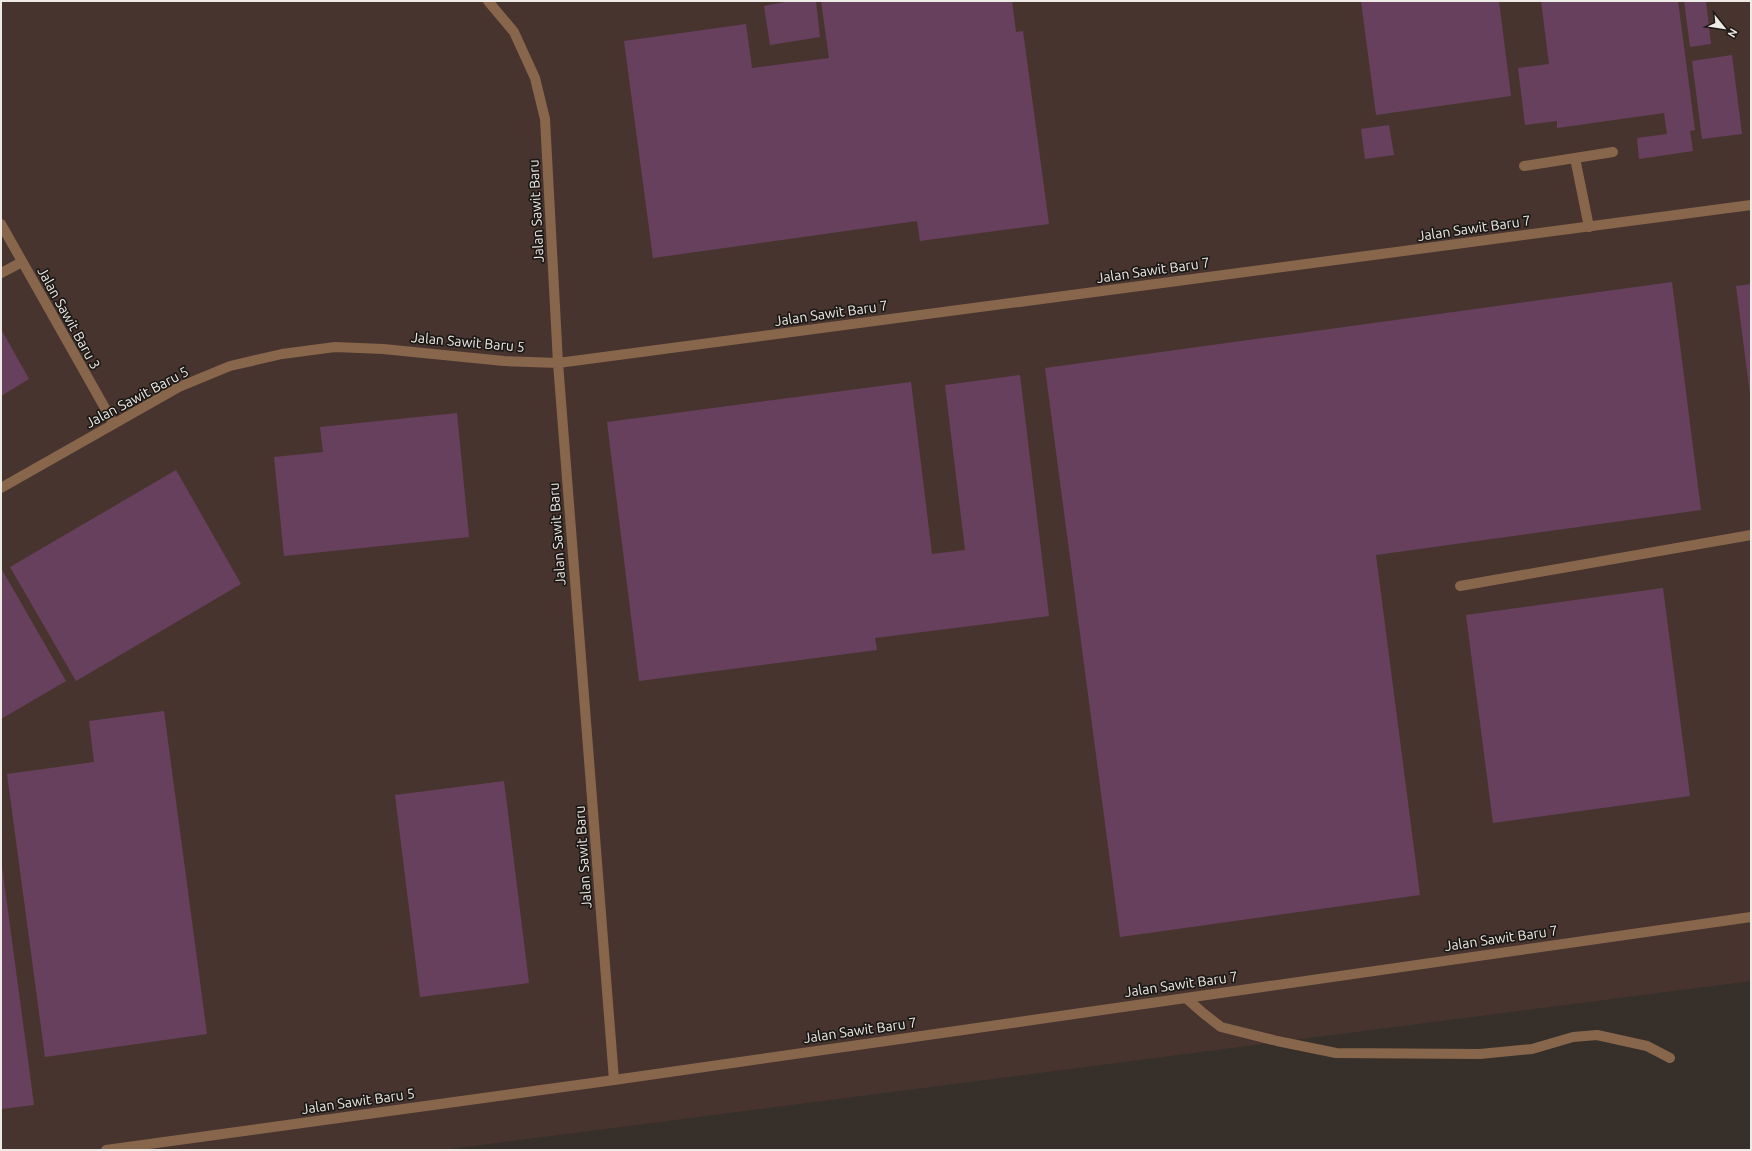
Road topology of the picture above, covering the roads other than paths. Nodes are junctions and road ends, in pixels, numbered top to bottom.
1 (488, 1) edge
2 (1613, 152) dead end
3 (1575, 158) junction
4 (1524, 166) dead end
5 (1751, 205) edge
6 (1, 224) edge
7 (1589, 227) junction
8 (22, 262) junction
9 (1, 273) edge
10 (558, 363) junction
11 (114, 424) junction
12 (1, 488) edge
13 (1751, 535) edge
14 (1460, 586) dead end
15 (1751, 917) edge
16 (1186, 998) junction
17 (1670, 1058) dead end
18 (614, 1080) junction
19 (106, 1150) edge

1 - 10 street, Jalan Sawit Baru
2 - 3 street
3 - 4 street
3 - 7 street
5 - 7 street, Jalan Sawit Baru 7
6 - 8 street, Jalan Sawit Baru 3
7 - 10 street, Jalan Sawit Baru 7
8 - 9 street
8 - 11 street, Jalan Sawit Baru 3
10 - 11 street, Jalan Sawit Baru 5
10 - 18 street, Jalan Sawit Baru
11 - 12 street, Jalan Sawit Baru 5
13 - 14 street
15 - 16 street, Jalan Sawit Baru 7
16 - 17 street
16 - 18 street, Jalan Sawit Baru 7
18 - 19 street, Jalan Sawit Baru 5

